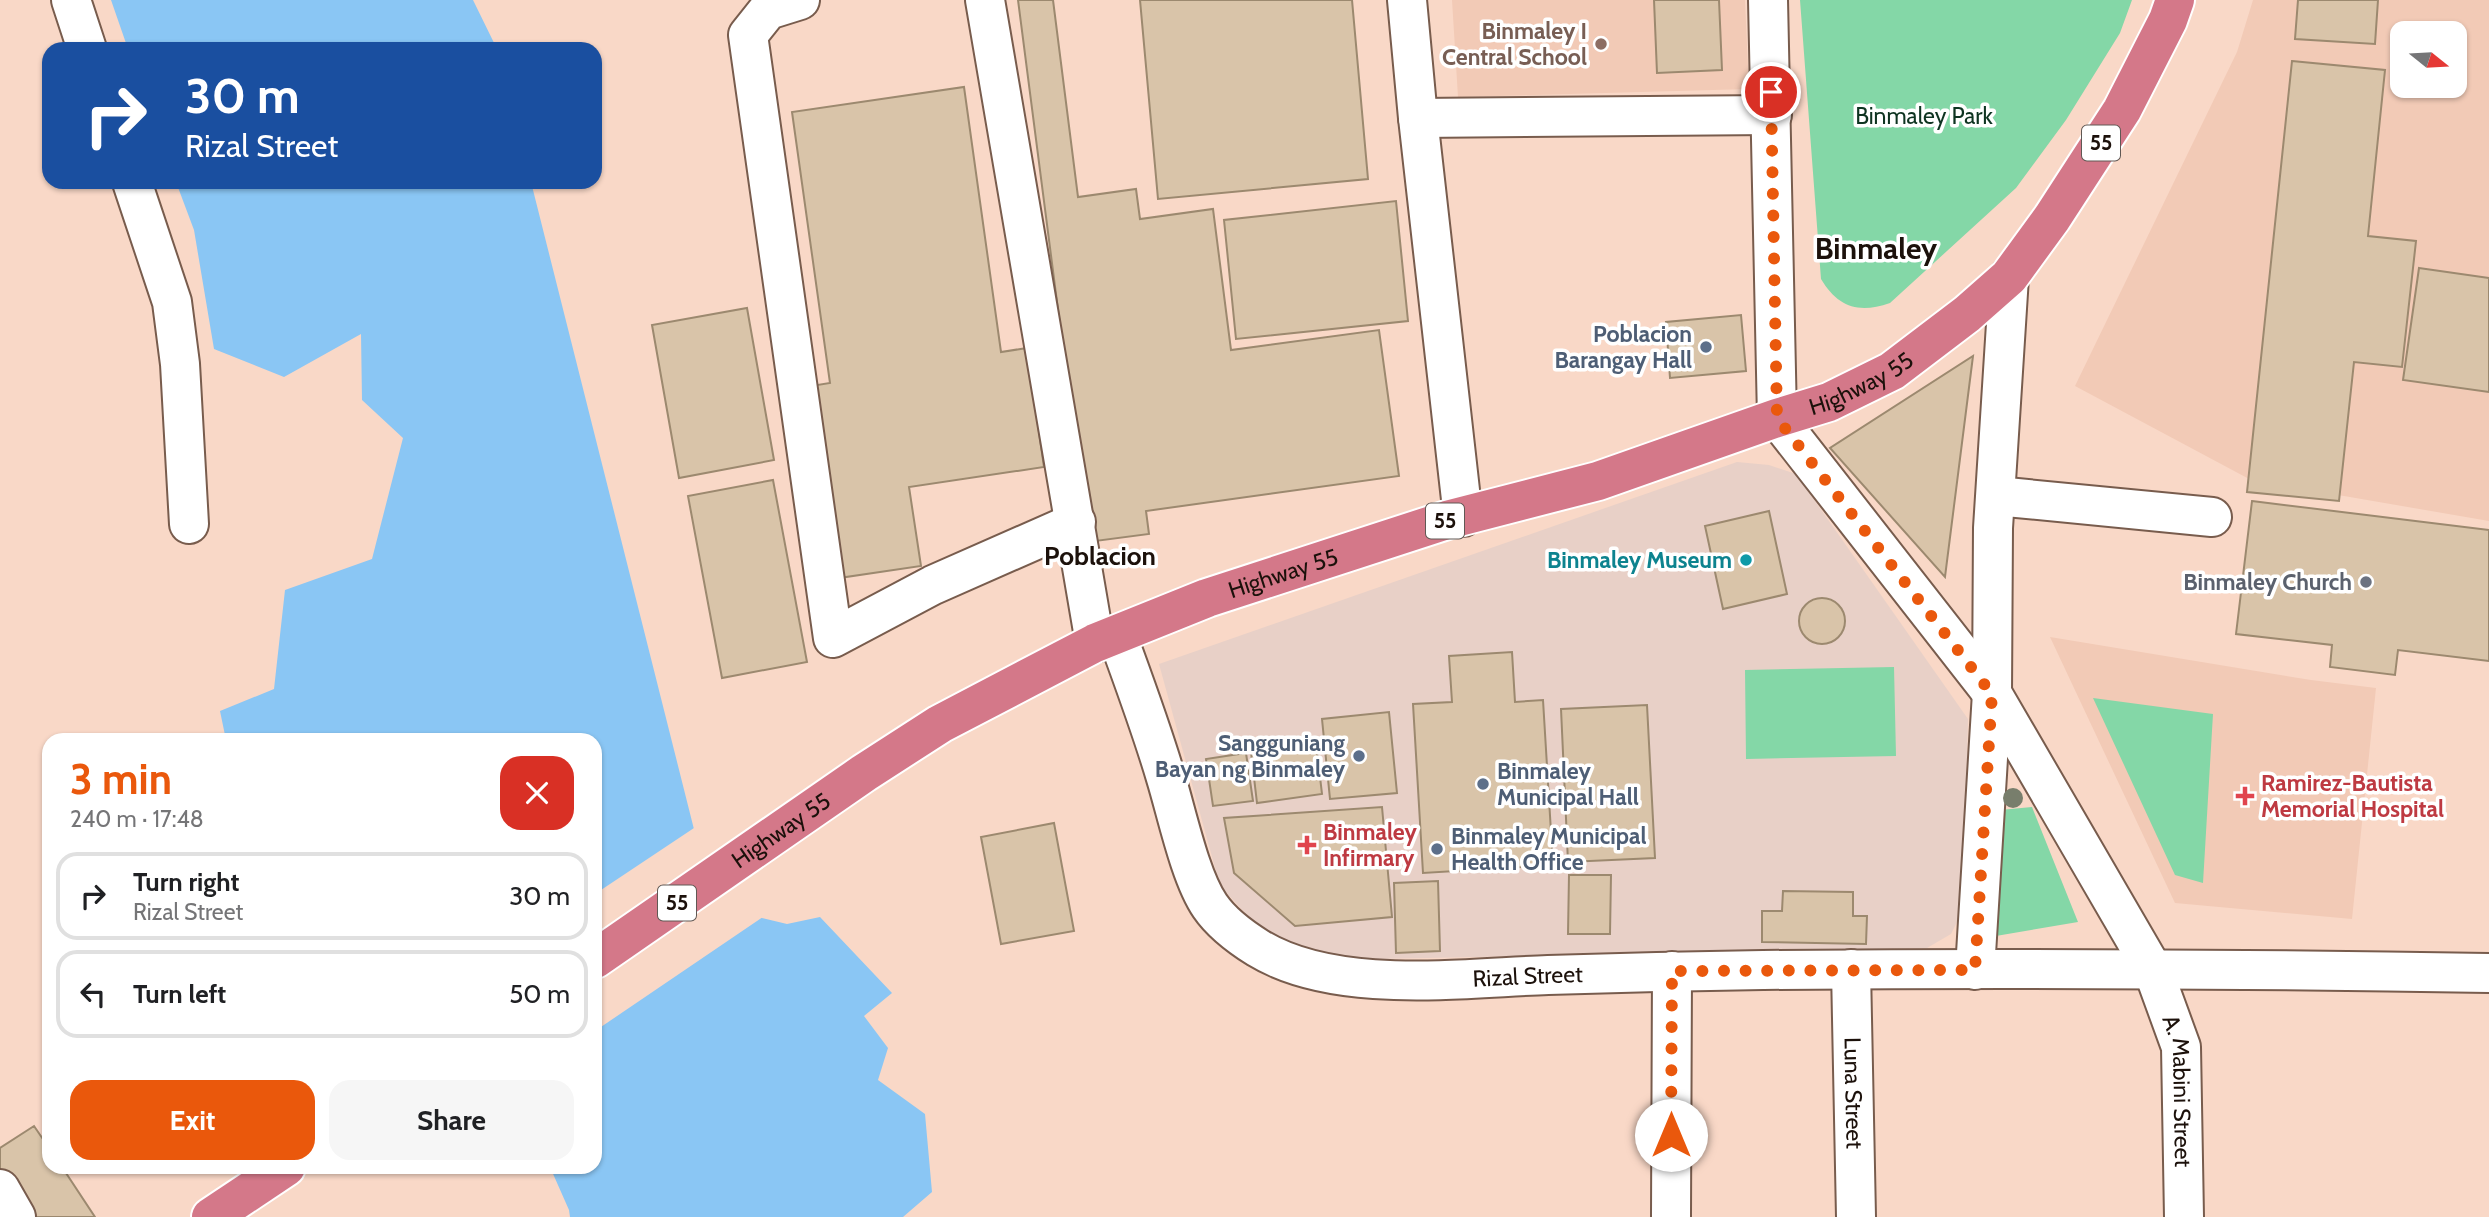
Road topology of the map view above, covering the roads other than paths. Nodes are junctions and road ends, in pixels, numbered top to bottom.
1 (71, 0) edge
2 (800, 0) edge
3 (985, 0) edge
4 (1407, 0) edge
5 (1768, 0) edge
6 (2175, 0) edge
7 (85, 42) edge
8 (1772, 115) junction
9 (1418, 118) junction
10 (134, 189) edge
11 (2010, 277) junction
12 (1777, 418) junction
13 (1996, 496) junction
14 (1463, 517) junction
15 (2212, 517) dead end
16 (1076, 522) junction
17 (189, 524) dead end
18 (1106, 639) junction
19 (1992, 694) junction
20 (602, 954) edge
21 (1851, 970) junction
22 (1975, 970) junction
23 (2153, 970) junction
24 (1672, 971) junction
25 (2489, 973) edge
26 (276, 1174) edge
27 (0, 1189) edge
28 (16, 1217) edge
29 (211, 1217) edge
30 (1671, 1217) edge
31 (1856, 1217) edge
32 (2184, 1217) edge

1 - 7 street
2 - 16 street
3 - 16 street, Rizal Street
4 - 9 street
5 - 8 street
6 - 11 highway, 55
8 - 9 street
8 - 12 street
9 - 14 street
10 - 17 street
11 - 12 highway, Highway 55 / 55
11 - 13 street
12 - 14 highway, Highway 55 / 55
12 - 19 street, A. Mabini Street
13 - 15 street
13 - 19 street
14 - 18 highway, Highway 55 / 55
16 - 18 street, Rizal Street
18 - 20 highway, Highway 55 / 55
18 - 24 street, Rizal Street
19 - 22 street
19 - 23 street, A. Mabini Street
21 - 22 street, Rizal Street
21 - 24 street, Rizal Street
21 - 31 street, Luna Street
22 - 23 street, Rizal Street
23 - 25 street, Rizal Street
23 - 32 street, A. Mabini Street
24 - 30 street
26 - 29 highway
27 - 28 street

